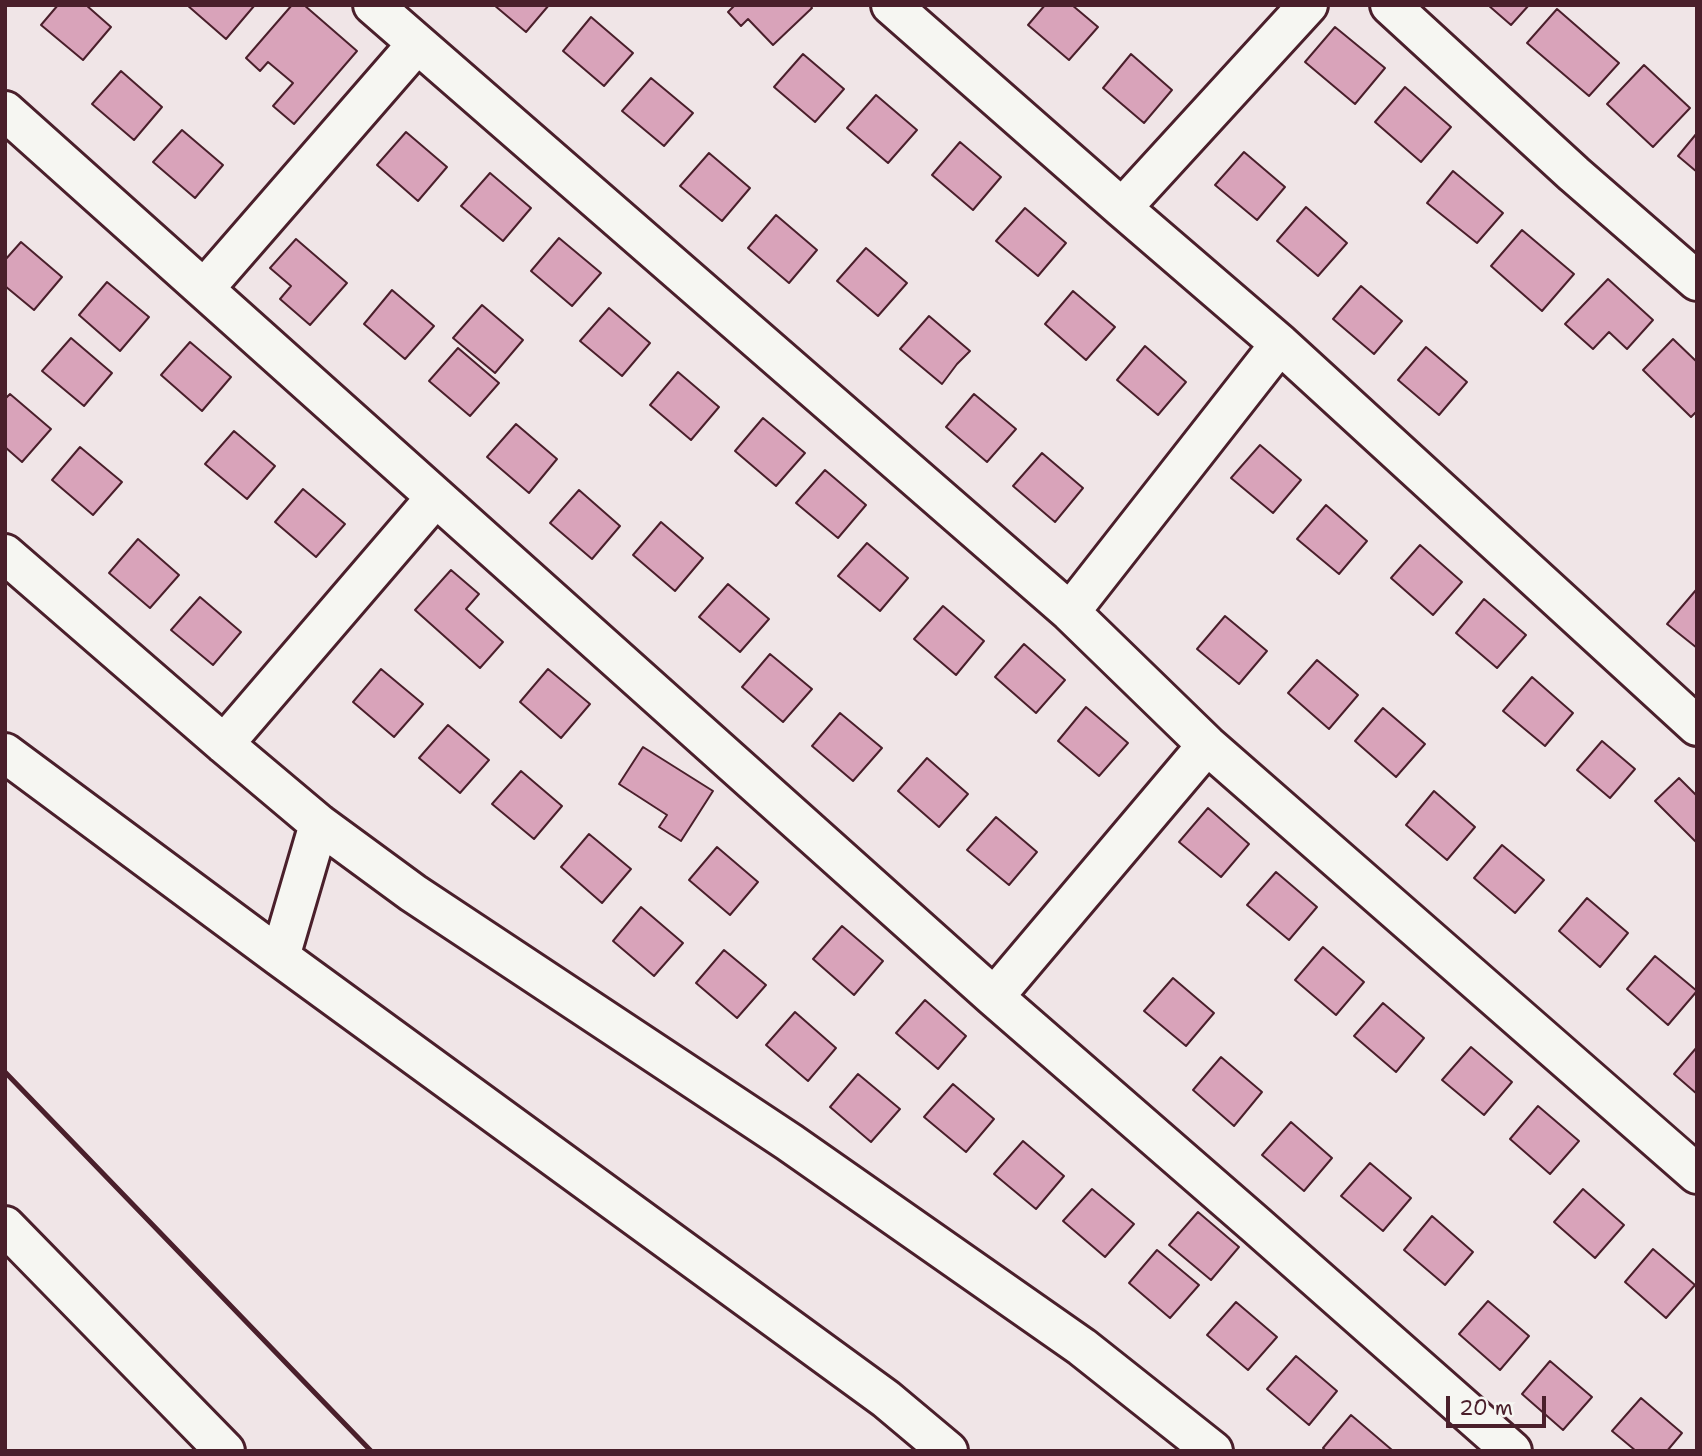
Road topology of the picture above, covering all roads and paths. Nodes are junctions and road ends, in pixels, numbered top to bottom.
1 (373, 5) edge
2 (891, 5) edge
3 (1308, 5) edge
4 (1390, 5) edge
5 (418, 44) junction
6 (5, 111) edge
7 (1122, 208) junction
8 (1697, 281) edge
9 (204, 289) junction
10 (1280, 344) junction
11 (436, 497) junction
12 (5, 554) edge
13 (1070, 612) junction
14 (1697, 726) edge
15 (224, 744) junction
16 (1207, 745) junction
17 (5, 753) edge
18 (319, 824) junction
19 (280, 957) junction
20 (994, 997) junction
21 (1697, 1174) edge
22 (5, 1226) edge
23 (225, 1451) edge
24 (948, 1451) edge
25 (1213, 1451) edge
26 (1512, 1451) edge

1 - 5 street
2 - 7 street
3 - 7 street
4 - 8 street
5 - 9 street
5 - 13 street
6 - 9 street
7 - 10 street
9 - 11 street
10 - 13 street
10 - 14 street
11 - 15 street
11 - 20 street
12 - 15 street
13 - 16 street
15 - 18 street
16 - 20 street
16 - 21 street
17 - 19 street
18 - 19 street
18 - 25 street
19 - 24 street
20 - 26 street
22 - 23 street

